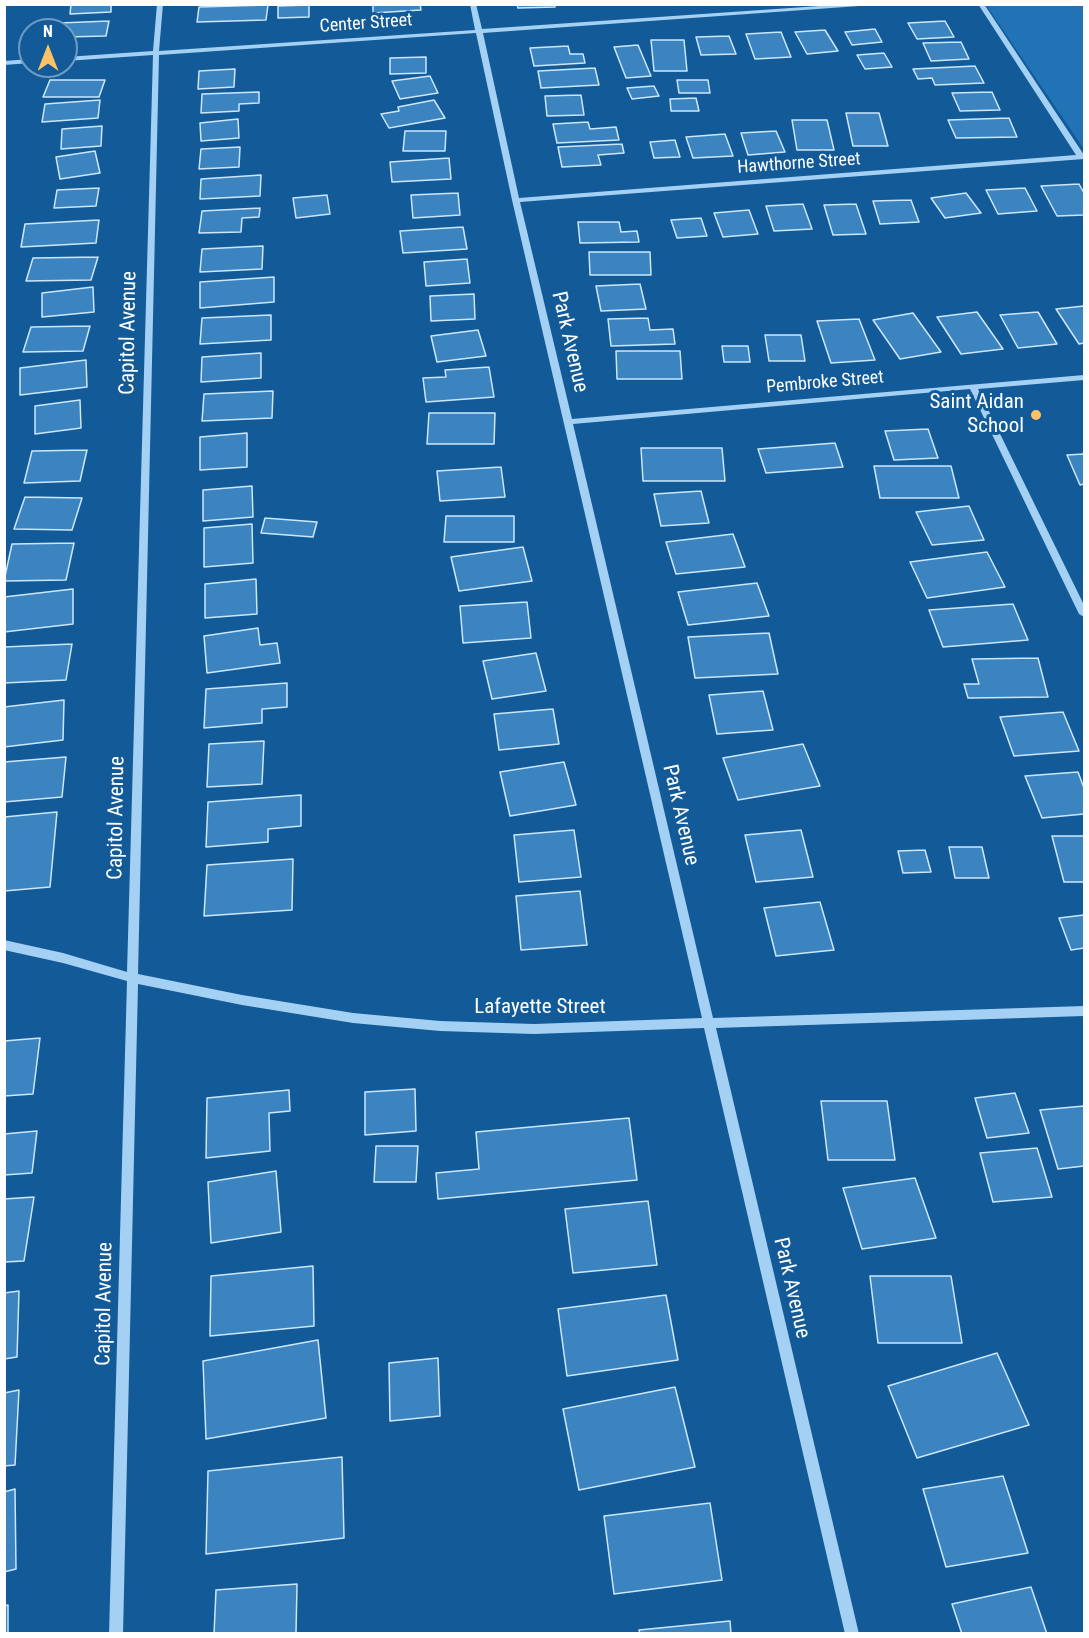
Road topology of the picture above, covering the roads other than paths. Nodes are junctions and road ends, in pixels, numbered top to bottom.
1 (160, 4) edge
2 (473, 4) edge
3 (884, 4) edge
4 (981, 4) edge
5 (478, 32) junction
6 (156, 53) junction
7 (78, 58) edge
8 (1083, 157) edge
9 (516, 200) junction
10 (1084, 377) edge
11 (974, 387) junction
12 (568, 422) junction
13 (1084, 614) edge
14 (4, 945) edge
15 (132, 978) junction
16 (1084, 1011) edge
17 (709, 1024) junction
18 (116, 1634) edge
19 (852, 1634) edge

1 - 6 street, Capitol Avenue
2 - 5 street, Park Avenue
3 - 5 street, Center Street
4 - 8 street
5 - 6 street, Center Street
5 - 9 street, Park Avenue
6 - 7 street, Center Street
6 - 15 street, Capitol Avenue
8 - 9 street, Hawthorne Street
9 - 12 street, Park Avenue
10 - 11 street, Pembroke Street
11 - 12 street, Pembroke Street
11 - 13 street
12 - 17 street, Park Avenue
14 - 15 street, Lafayette Street
15 - 17 street, Lafayette Street
15 - 18 street, Capitol Avenue
16 - 17 street, Lafayette Street
17 - 19 street, Park Avenue

